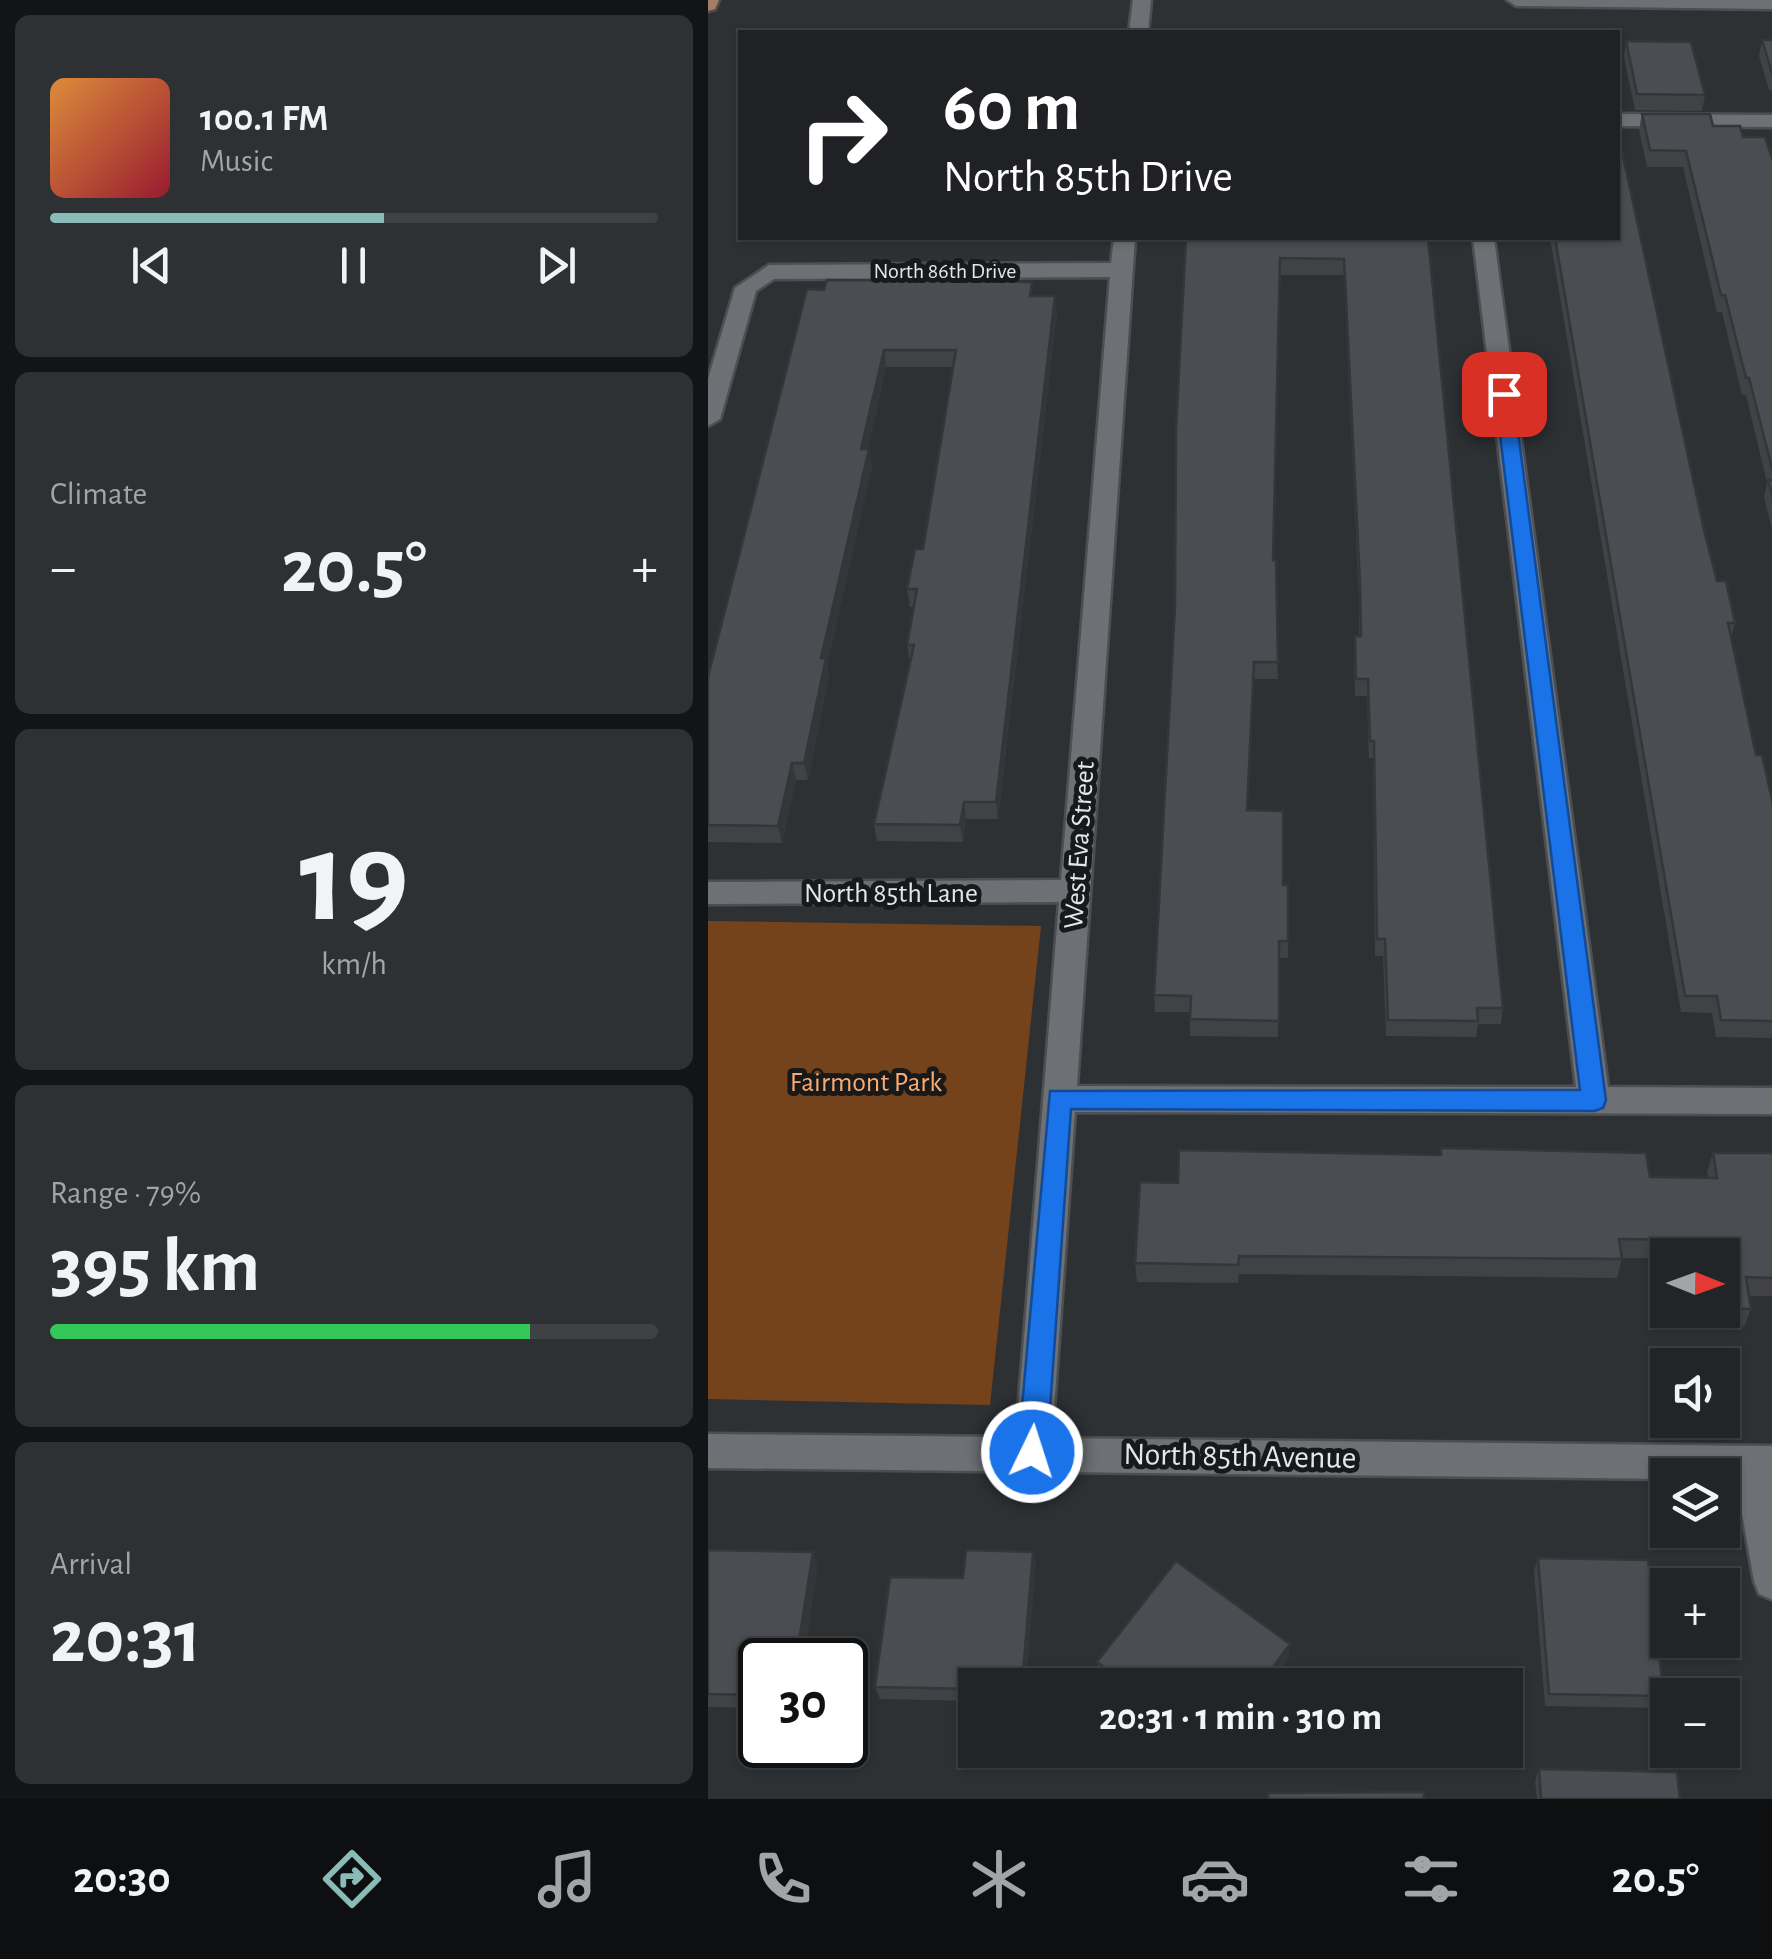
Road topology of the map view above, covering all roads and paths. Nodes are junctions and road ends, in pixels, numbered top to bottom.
1 (1142, 0) edge
2 (1516, 0) edge
3 (1772, 3) edge
4 (1139, 30) edge
5 (1620, 120) edge
6 (1772, 121) edge
7 (1124, 240) edge
8 (1484, 240) edge
9 (1121, 270) junction
10 (708, 419) edge
11 (1074, 891) junction
12 (708, 893) edge
13 (1059, 1098) junction
14 (1594, 1100) junction
15 (1772, 1101) edge
16 (708, 1451) edge
17 (1032, 1452) junction
18 (1762, 1463) edge
19 (1772, 1581) edge

1 - 4 street
2 - 3 street
5 - 6 street
7 - 9 street, West Eva Street
8 - 14 street
9 - 10 street, North 86th Drive
9 - 11 street, West Eva Street
11 - 12 street, North 85th Lane
11 - 13 street, West Eva Street
13 - 14 street
13 - 17 street, West Eva Street
14 - 15 street
16 - 17 street, North 85th Avenue
17 - 18 street, North 85th Avenue
18 - 19 street

